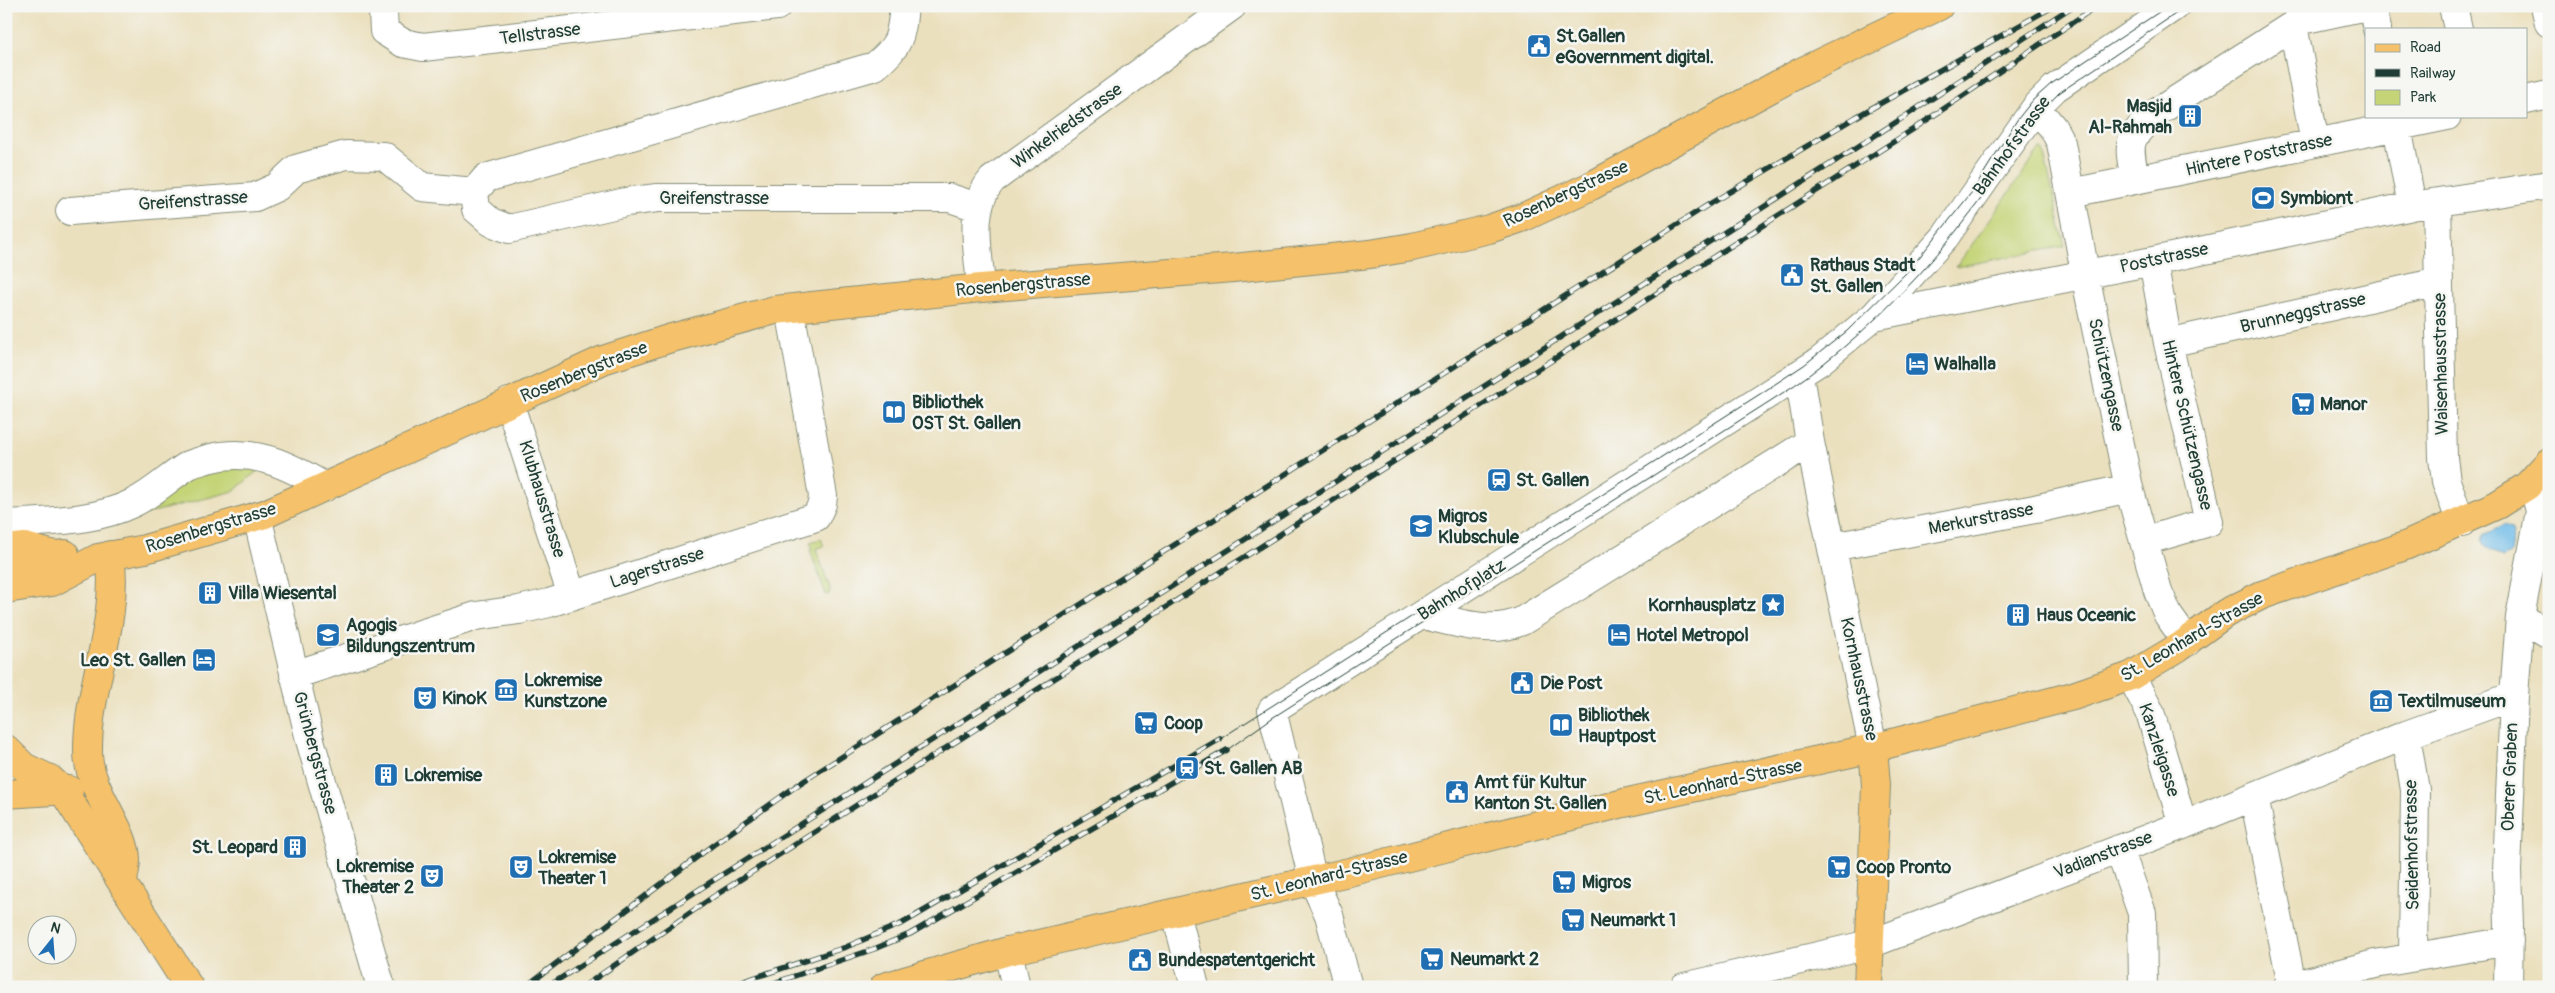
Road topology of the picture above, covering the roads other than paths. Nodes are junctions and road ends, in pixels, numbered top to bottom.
1 (777, 6) edge
2 (904, 6) edge
3 (1232, 6) edge
4 (1939, 6) edge
5 (2175, 6) edge
6 (2366, 6) edge
7 (2372, 6) edge
8 (2453, 6) edge
9 (2545, 6) edge
10 (378, 8) edge
11 (2549, 23) edge
12 (2293, 25) junction
13 (2377, 28) edge
14 (2458, 28) edge
15 (2549, 96) edge
16 (2528, 100) edge
17 (2036, 107) junction
18 (2427, 118) edge
19 (2396, 121) edge
20 (2315, 143) junction
21 (2135, 180) junction
22 (2549, 185) edge
23 (474, 192) junction
24 (2071, 193) junction
25 (2424, 205) junction
26 (977, 207) junction
27 (70, 211) dead end
28 (2153, 261) junction
29 (2086, 274) junction
30 (2439, 282) junction
31 (982, 288) junction
32 (790, 309) junction
33 (1874, 316) junction
34 (2168, 343) junction
35 (1799, 375) junction
36 (509, 402) junction
37 (1810, 442) junction
38 (2549, 462) edge
39 (2527, 486) junction
40 (325, 487) junction
41 (2129, 488) junction
42 (257, 516) junction
43 (2461, 523) junction
44 (6, 524) edge
45 (2144, 541) junction
46 (1832, 548) junction
47 (6, 549) edge
48 (54, 555) junction
49 (104, 556) junction
50 (6, 567) edge
51 (6, 589) edge
52 (572, 596) junction
53 (1423, 615) junction
54 (2520, 617) junction
55 (2549, 634) edge
56 (2187, 642) junction
57 (294, 675) junction
58 (2131, 676) junction
59 (2514, 696) junction
60 (2406, 734) junction
61 (1873, 748) junction
62 (9, 756) edge
63 (92, 773) junction
64 (63, 791) junction
65 (6, 794) edge
66 (2254, 797) junction
67 (2183, 825) junction
68 (2119, 849) junction
69 (1313, 880) junction
70 (123, 882) junction
71 (1176, 913) junction
72 (2509, 941) junction
73 (1870, 944) junction
74 (1008, 951) junction
75 (2413, 956) junction
76 (2290, 986) edge
77 (190, 987) edge
78 (381, 987) edge
79 (884, 987) edge
80 (1016, 987) edge
81 (1195, 987) edge
82 (1348, 987) edge
83 (1684, 987) edge
84 (1868, 987) edge
85 (2143, 987) edge
86 (2508, 987) edge

1 - 10 street, Tellstrasse
2 - 23 street
3 - 26 street, Winkelriedstrasse
4 - 31 main road, Rosenbergstrasse
5 - 17 street, Bahnhofstrasse
6 - 12 street
7 - 13 street
8 - 14 street
9 - 11 street
12 - 20 street
12 - 21 street
15 - 16 street
17 - 24 street, Schützengasse
17 - 33 street, Bahnhofstrasse
18 - 19 street, Hintere Poststrasse
19 - 20 street, Hintere Poststrasse
19 - 25 street, Waisenhausstrasse
20 - 21 street, Hintere Poststrasse
21 - 24 street, Hintere Poststrasse
22 - 25 street, Poststrasse
23 - 26 street, Greifenstrasse
23 - 27 street, Greifenstrasse
24 - 29 street, Schützengasse
25 - 28 street, Poststrasse
25 - 30 street, Waisenhausstrasse
26 - 31 street, Winkelriedstrasse
28 - 29 street, Poststrasse
28 - 34 street, Hintere Schützengasse
29 - 33 street, Poststrasse
29 - 41 street, Schützengasse
30 - 34 street, Brunneggstrasse
30 - 43 street, Waisenhausstrasse
31 - 32 main road, Rosenbergstrasse
32 - 36 main road, Rosenbergstrasse
32 - 52 street, Lagerstrasse
33 - 35 street, Poststrasse
34 - 45 street, Hintere Schützengasse
35 - 37 street, Kornhausstrasse
35 - 53 street, Bahnhofplatz
36 - 40 main road, Rosenbergstrasse
36 - 52 street, Klubhausstrasse
37 - 46 street, Kornhausstrasse
37 - 53 street
38 - 39 main road
39 - 43 main road, St. Leonhard-Strasse
39 - 54 street, Oberer Graben
40 - 42 main road, Rosenbergstrasse
40 - 44 street
41 - 45 street, Schützengasse
41 - 46 street, Merkurstrasse
42 - 49 main road, Rosenbergstrasse
42 - 57 street, Grünbergstrasse
43 - 56 main road, St. Leonhard-Strasse
45 - 56 street, Schützengasse
46 - 61 street, Kornhausstrasse
47 - 48 main road
48 - 49 main road, Rosenbergstrasse
48 - 50 main road, Rosenbergstrasse
49 - 51 main road, Rosenbergstrasse
49 - 63 main road
52 - 57 street, Lagerstrasse
53 - 69 street, Bahnhofplatz
54 - 55 street
54 - 59 street, Oberer Graben
56 - 58 main road, St. Leonhard-Strasse
57 - 78 street, Grünbergstrasse
58 - 61 main road, St. Leonhard-Strasse
58 - 67 street, Kanzleigasse
59 - 60 street, Vadianstrasse
59 - 72 street, Oberer Graben
60 - 66 street, Vadianstrasse
60 - 75 street, Seidenhofstrasse
61 - 69 main road, St. Leonhard-Strasse
61 - 73 main road, Kornhausstrasse
62 - 64 main road
63 - 64 main road
63 - 70 main road
64 - 65 main road
64 - 70 main road
66 - 67 street, Vadianstrasse
66 - 76 street
67 - 68 street, Vadianstrasse
68 - 73 street, Vadianstrasse
68 - 85 street
69 - 71 main road, St. Leonhard-Strasse
69 - 82 street
70 - 77 main road
71 - 74 main road, St. Leonhard-Strasse
71 - 81 street
72 - 75 street
72 - 86 street, Oberer Graben
73 - 83 street, Vadianstrasse
73 - 84 main road, Kornhausstrasse
74 - 79 main road, St. Leonhard-Strasse
74 - 80 street
75 - 76 street

